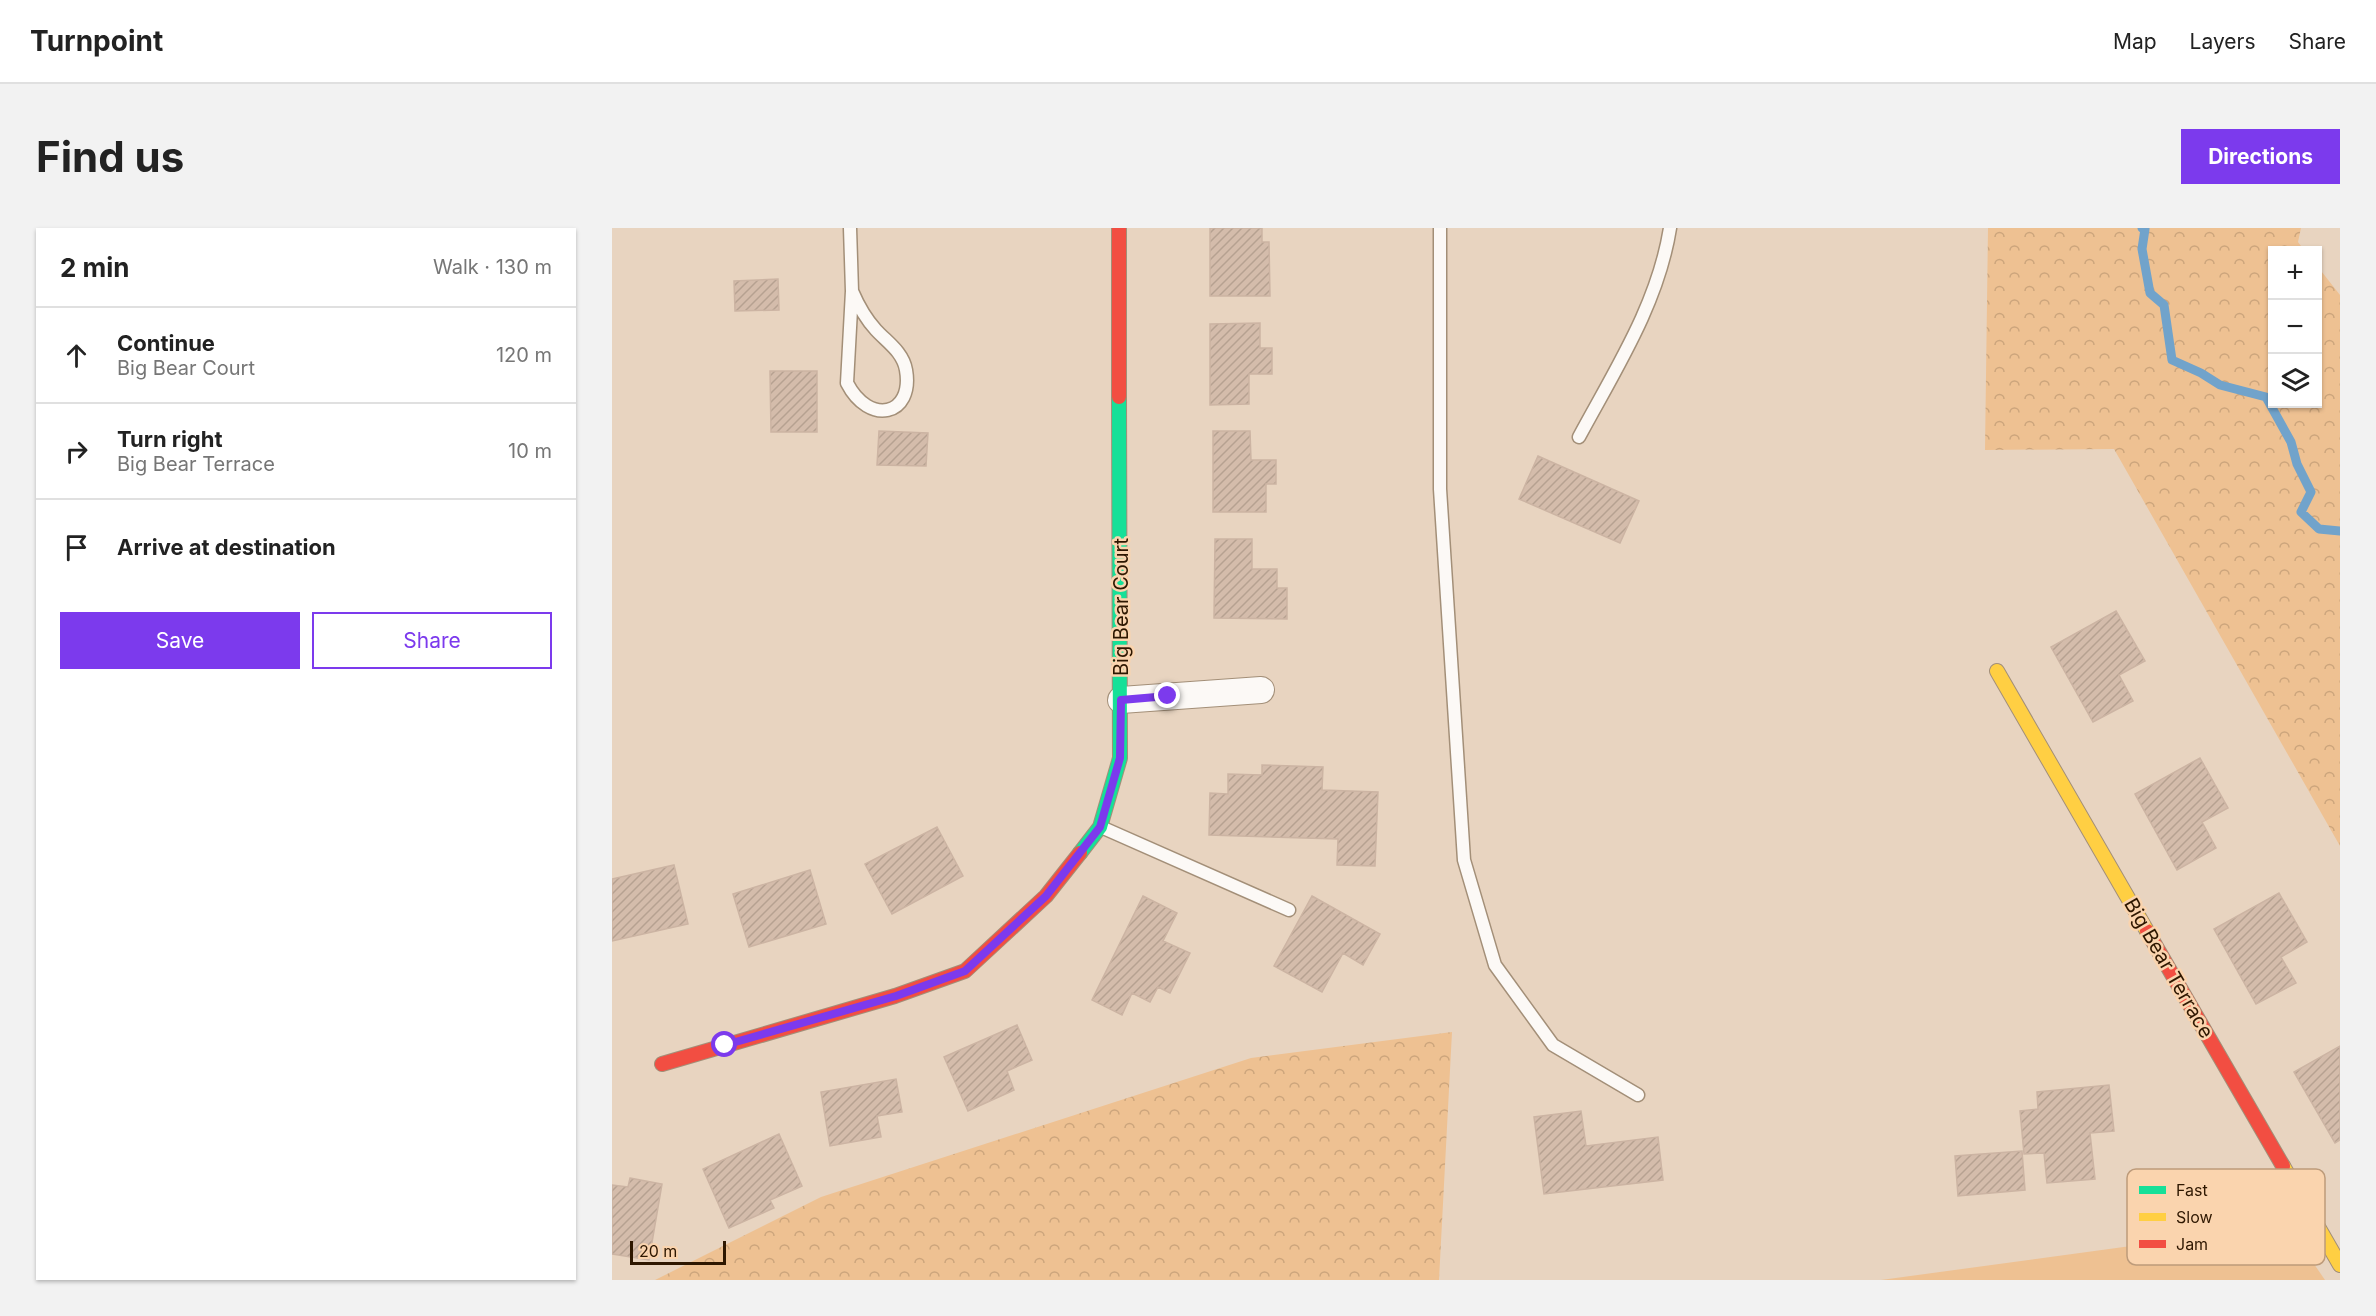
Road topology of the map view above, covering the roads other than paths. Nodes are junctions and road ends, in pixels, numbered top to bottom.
1 (850, 228) edge
2 (1119, 228) edge
3 (1440, 228) edge
4 (1670, 228) edge
5 (852, 291) junction
6 (1579, 436) dead end
7 (1997, 671) dead end
8 (1261, 690) dead end
9 (1121, 700) junction
10 (1100, 827) junction
11 (1289, 910) dead end
12 (662, 1064) dead end
13 (1638, 1095) dead end
14 (2285, 1169) edge
15 (2325, 1239) edge
16 (2340, 1265) edge

1 - 5 lane
2 - 9 street, Big Bear Court
3 - 13 lane
4 - 6 lane
5 - 5 lane
7 - 14 street, Big Bear Terrace
8 - 9 street
9 - 10 street, Big Bear Court
10 - 11 lane
10 - 12 street, Big Bear Court
15 - 16 street, Big Bear Terrace

